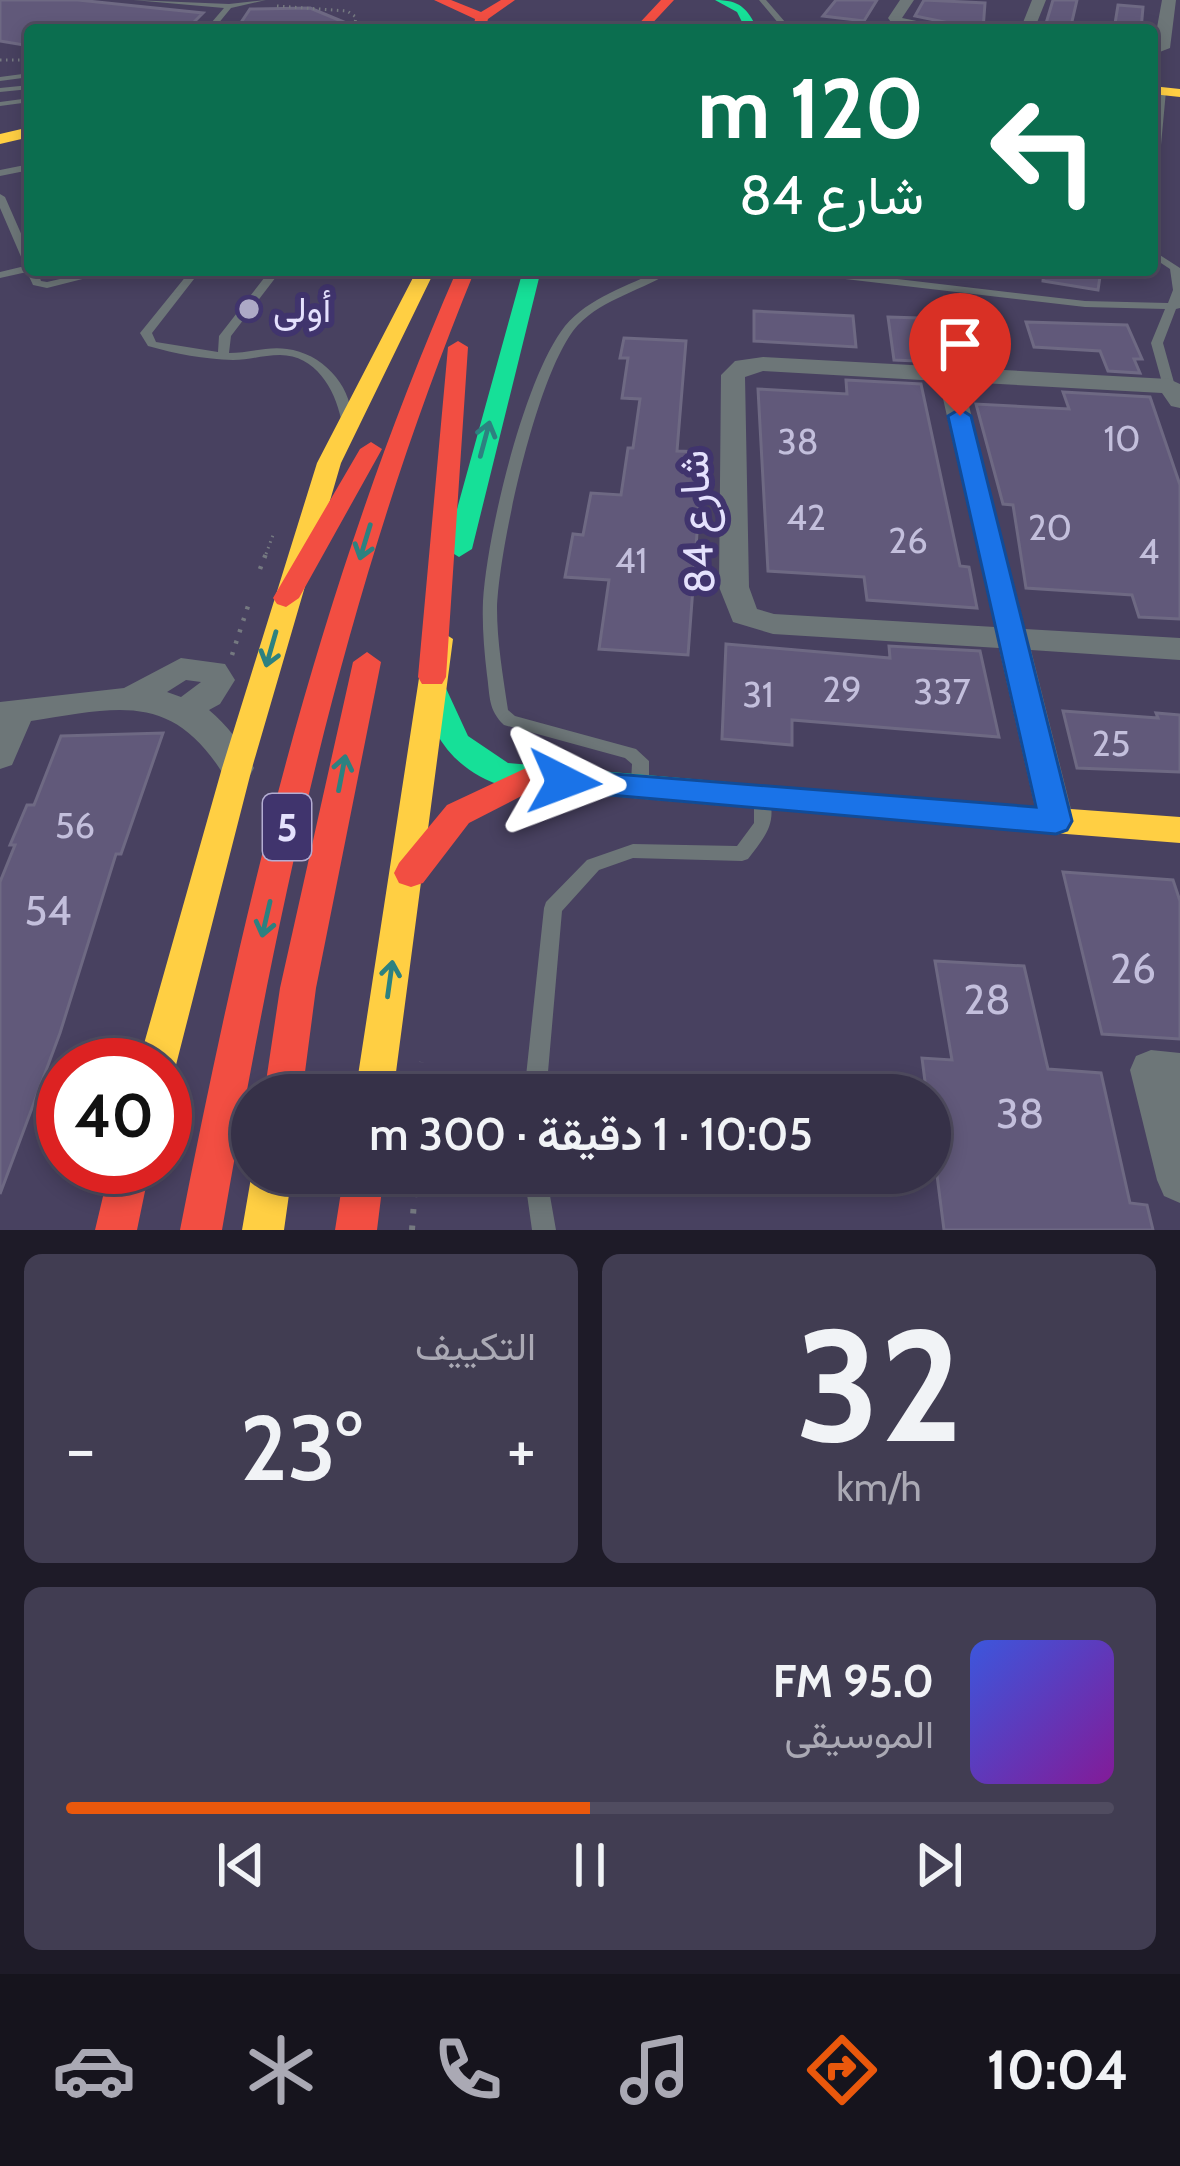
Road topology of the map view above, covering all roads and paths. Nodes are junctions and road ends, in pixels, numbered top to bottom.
1 (136, 0) edge
2 (264, 0) edge
3 (420, 0) edge
4 (440, 0) edge
5 (509, 0) edge
6 (640, 0) edge
7 (668, 0) edge
8 (907, 0) edge
9 (1169, 0) edge
10 (229, 6) junction
11 (744, 10) edge
12 (214, 24) edge
13 (355, 24) edge
14 (440, 24) edge
15 (475, 24) edge
16 (480, 24) edge
17 (618, 24) edge
18 (645, 24) edge
19 (775, 24) edge
20 (912, 24) edge
21 (1158, 49) edge
22 (0, 197) edge
23 (24, 252) edge
24 (1158, 255) edge
25 (1166, 257) junction
26 (1180, 260) edge
27 (34, 276) edge
28 (87, 276) edge
29 (191, 276) edge
30 (271, 276) edge
31 (423, 276) edge
32 (464, 276) edge
33 (486, 276) edge
34 (530, 276) edge
35 (656, 276) edge
36 (845, 276) edge
37 (1176, 305) edge
38 (449, 337) junction
39 (223, 355) junction
40 (949, 372) junction
41 (1175, 394) edge
42 (348, 423) junction
43 (419, 470) dead end
44 (286, 598) junction
45 (373, 637) dead end
46 (1011, 637) junction
47 (1180, 649) edge
48 (431, 676) junction
49 (9, 713) edge
50 (0, 756) edge
51 (237, 768) junction
52 (526, 780) junction
53 (640, 786) junction
54 (763, 795) junction
55 (1056, 821) junction
56 (1180, 830) edge
57 (402, 889) junction
58 (164, 1038) edge
59 (1180, 1073) edge
60 (286, 1074) edge
61 (377, 1074) edge
62 (537, 1074) edge
63 (1180, 1180) edge
64 (124, 1194) edge
65 (269, 1194) edge
66 (361, 1194) edge
67 (415, 1194) edge
68 (538, 1194) edge
69 (116, 1230) edge
70 (201, 1230) edge
71 (263, 1230) edge
72 (356, 1230) edge
73 (412, 1230) edge
74 (544, 1230) edge

1 - 10 lane
2 - 10 lane
2 - 13 path
3 - 14 main road
4 - 15 main road
5 - 16 main road
6 - 17 main road
7 - 18 main road
8 - 20 street
9 - 21 street
10 - 12 lane
11 - 19 lane
22 - 23 lane
24 - 25 lane
25 - 26 lane
25 - 37 lane
27 - 28 lane
29 - 39 lane
30 - 39 lane
31 - 42 main road
32 - 38 main road, 5
33 - 38 main road, 5
48 -> 34 main road
35 - 53 lane
36 - 37 lane
37 - 41 lane
38 - 43 main road, 5
38 - 44 main road
38 - 48 main road
38 -> 70 main road, 5
39 - 42 lane
40 - 41 street, شارع 84
40 - 46 street
40 - 46 street, شارع 84
42 - 44 main road
44 -> 51 main road
60 -> 45 main road, 5
46 - 47 street, شارع 84
46 - 55 street
48 - 52 main road
48 - 57 main road
49 - 50 street
49 - 51 street
51 - 58 main road
52 - 53 main road
52 - 57 main road
53 - 54 main road
54 - 55 main road
54 - 62 lane
55 - 56 main road
61 -> 57 main road
59 - 63 street
64 - 69 main road
65 - 71 main road
66 - 72 main road
67 - 73 path
68 - 74 lane

